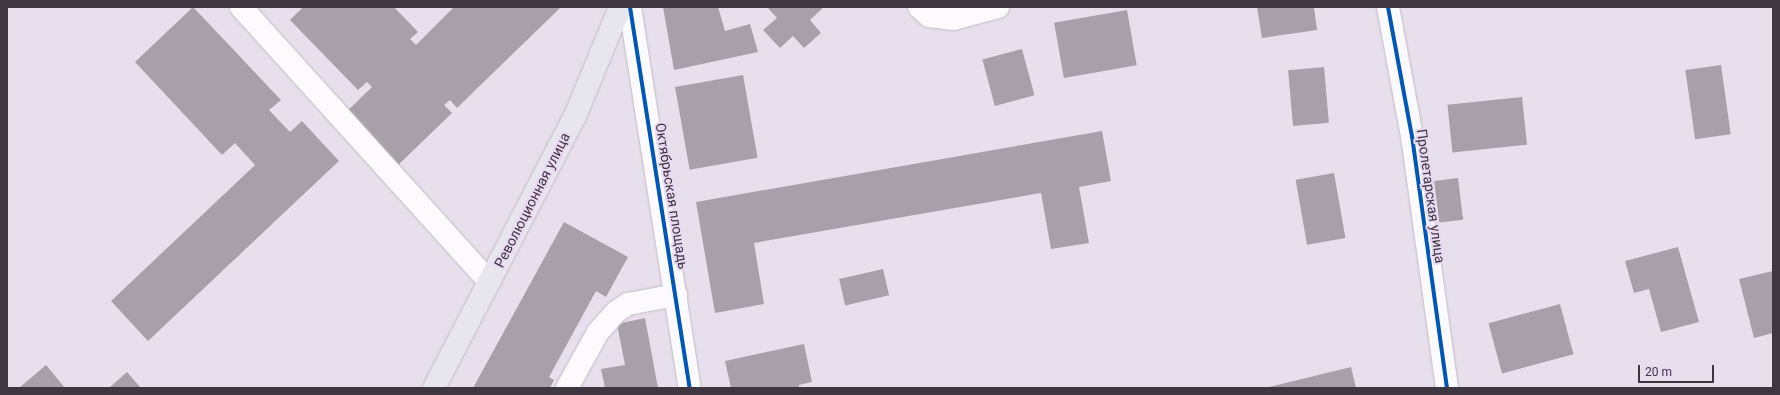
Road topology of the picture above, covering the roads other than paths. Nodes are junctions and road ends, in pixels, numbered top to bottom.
1 (241, 7) edge
2 (620, 7) edge
3 (630, 7) edge
4 (919, 7) edge
5 (998, 7) edge
6 (1388, 7) edge
7 (489, 281) junction
8 (676, 295) junction
9 (434, 388) edge
10 (567, 388) edge
11 (690, 388) edge
12 (1447, 388) edge

1 - 7 street
2 - 7 main road, Революционная улица
3 - 8 street, Октябрьская площадь
4 - 5 street
6 - 12 street, Пролетарская улица
7 - 9 main road, Революционная улица
8 - 10 street
8 - 11 street, Октябрьская площадь

